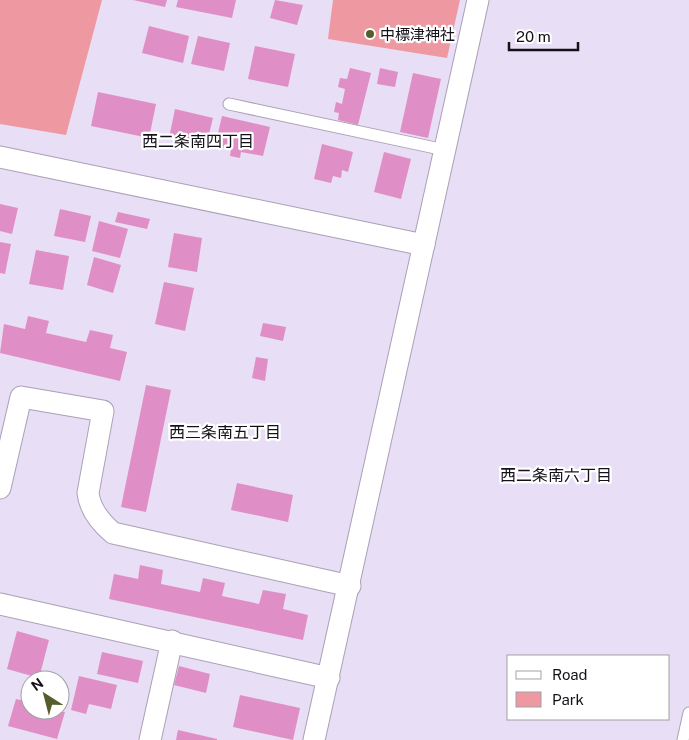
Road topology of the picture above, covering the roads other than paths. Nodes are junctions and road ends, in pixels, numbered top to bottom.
1 (478, 0) edge
2 (229, 104) dead end
3 (445, 150) junction
4 (0, 157) edge
5 (424, 245) junction
6 (0, 488) edge
7 (350, 586) junction
8 (1, 610) edge
9 (172, 641) junction
10 (329, 678) junction
11 (689, 713) edge
12 (150, 740) edge
13 (314, 740) edge
14 (683, 740) edge

1 - 3 street
2 - 3 lane
3 - 5 street
4 - 5 street
5 - 7 street
6 - 7 street
7 - 10 street
8 - 9 street
9 - 10 street
9 - 12 street
10 - 13 street
11 - 14 lane

